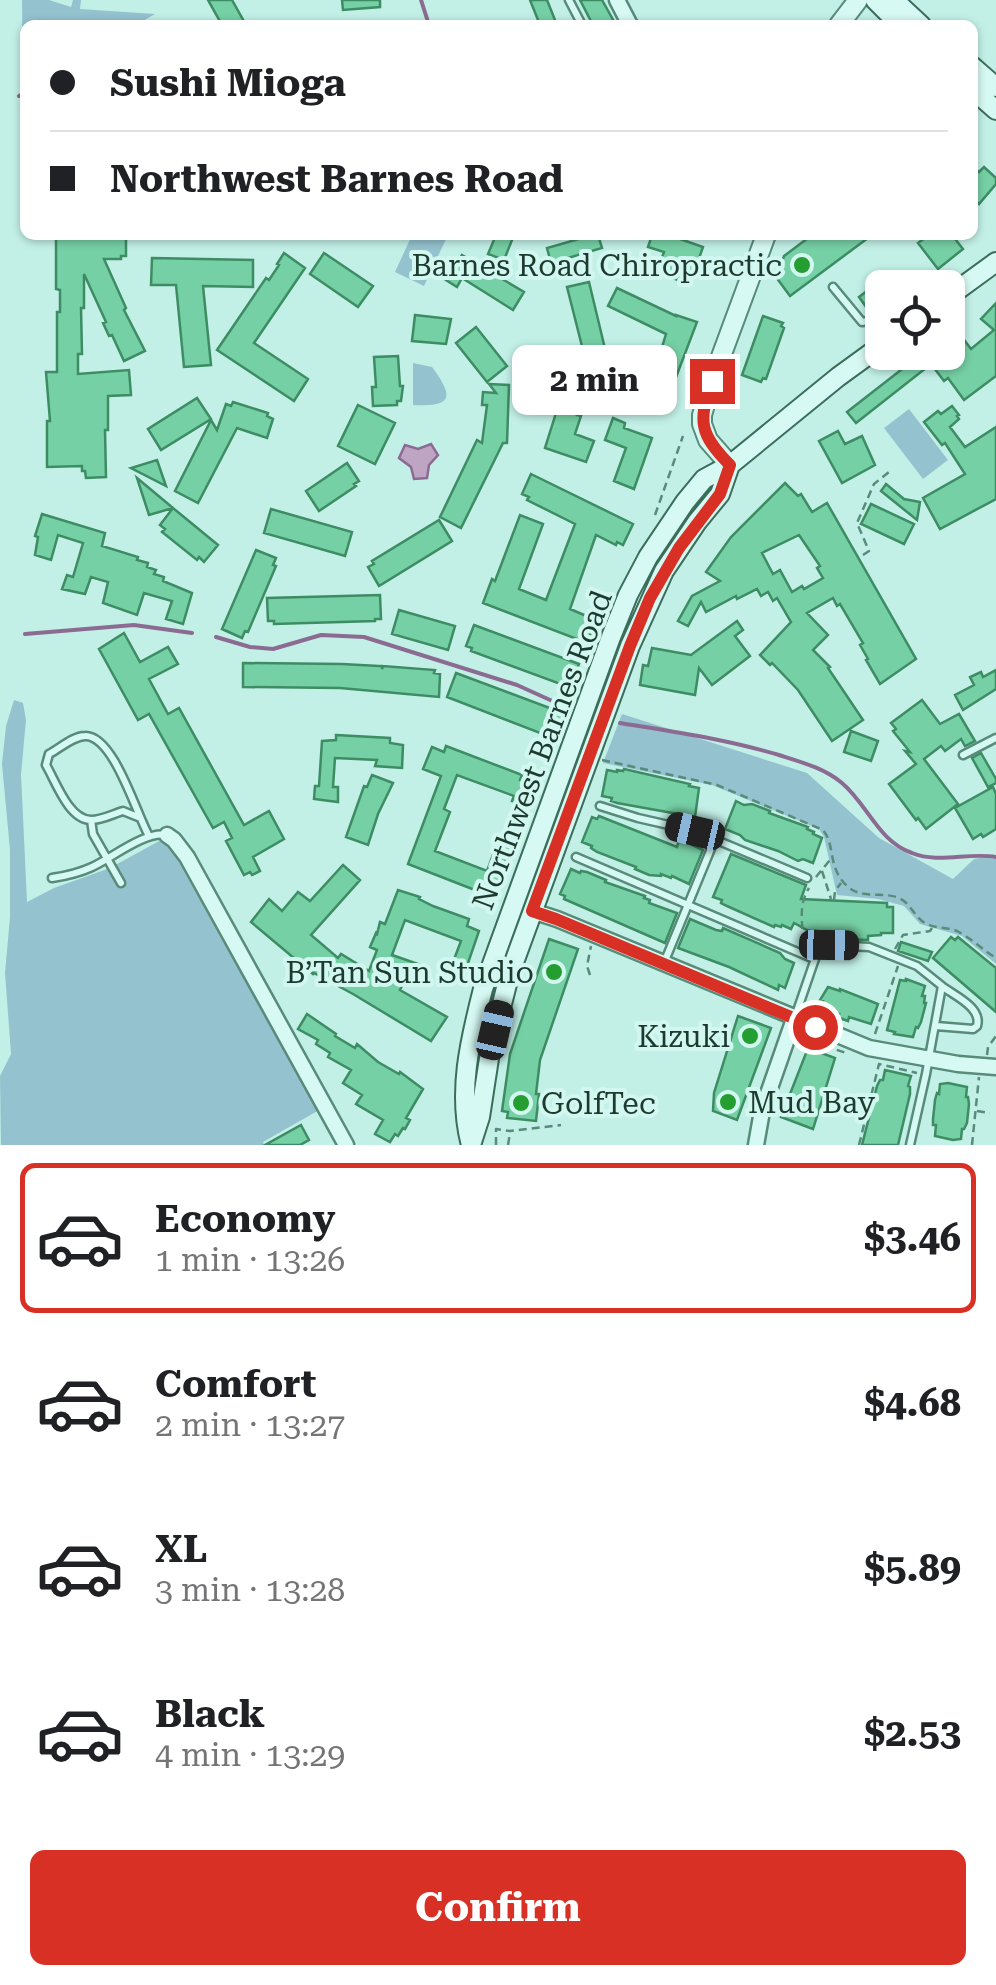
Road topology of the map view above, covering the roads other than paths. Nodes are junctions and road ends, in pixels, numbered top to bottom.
1 (858, 0) edge
2 (875, 0) edge
3 (894, 0) edge
4 (843, 20) edge
5 (895, 20) edge
6 (916, 20) edge
7 (980, 82) edge
8 (996, 110) edge
9 (764, 240) edge
10 (996, 262) edge
11 (965, 285) edge
12 (833, 287) dead end
13 (865, 322) edge
14 (865, 357) edge
15 (730, 465) junction
16 (996, 738) edge
17 (963, 755) dead end
18 (600, 806) dead end
19 (138, 817) junction
20 (91, 820) junction
21 (167, 835) joint
22 (149, 836) junction
23 (715, 839) junction
24 (576, 857) dead end
25 (107, 859) junction
26 (52, 878) dead end
27 (807, 878) dead end
28 (121, 884) dead end
29 (688, 904) junction
30 (532, 911) junction
31 (814, 959) junction
32 (664, 964) junction
33 (942, 986) junction
34 (792, 1024) junction
35 (936, 1026) junction
36 (928, 1067) junction
37 (982, 1070) edge
38 (346, 1145) edge
39 (471, 1145) edge
40 (756, 1145) edge
41 (910, 1145) edge

1 - 4 main road
2 - 5 main road
3 - 6 main road
7 - 8 main road
9 - 15 main road
10 - 11 main road
12 - 13 lane
14 - 15 main road
15 - 30 main road, Northwest Barnes Road
15 - 39 main road, Northwest Barnes Road
16 - 17 lane
18 - 23 lane
19 - 20 lane
19 - 20 lane
19 - 22 lane
20 - 25 lane
21 - 22 lane
21 - 38 street
22 - 25 lane
23 - 27 lane
23 - 29 lane
24 - 29 lane
25 - 26 lane
25 - 28 lane
29 - 31 lane
29 - 32 lane
30 - 32 street
30 - 39 main road, Northwest Barnes Road
31 - 33 lane
31 - 34 lane
32 - 34 street
33 - 35 lane
33 - 35 lane
34 - 36 street
34 - 40 street
35 - 36 lane
36 - 37 street
36 - 41 lane

